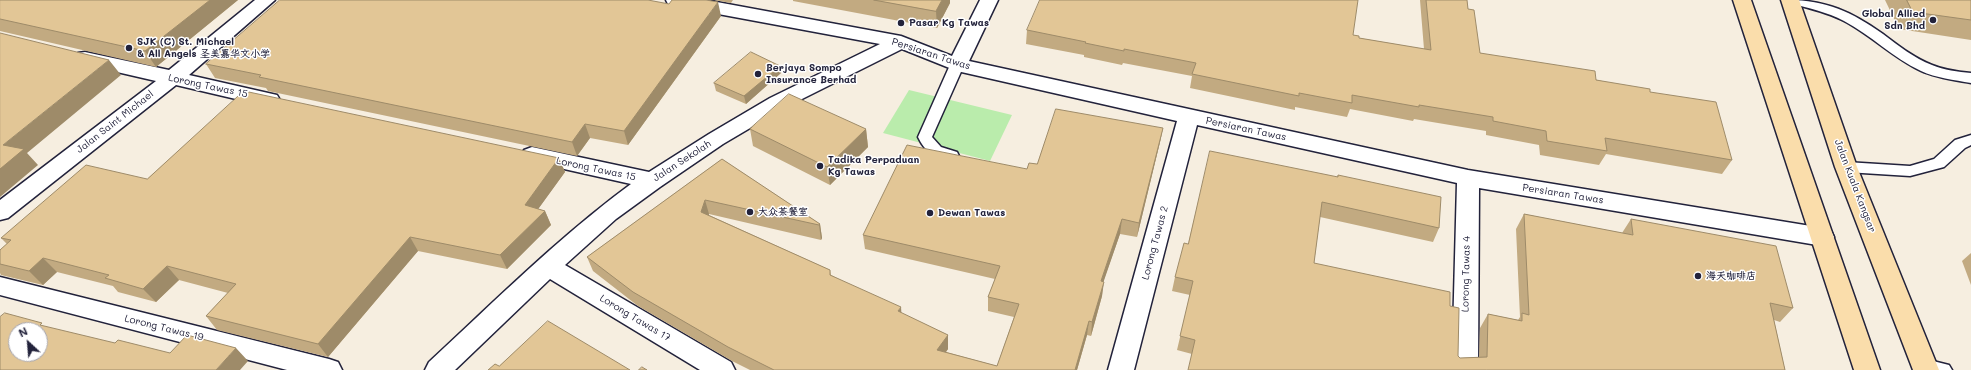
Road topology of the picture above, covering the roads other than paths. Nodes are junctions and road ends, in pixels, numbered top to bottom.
1 (266, 0) edge
2 (675, 0) edge
3 (988, 0) edge
4 (1742, 0) edge
5 (1790, 0) edge
6 (1794, 0) edge
7 (901, 42) junction
8 (67, 54) edge
9 (957, 65) junction
10 (1971, 78) edge
11 (171, 79) junction
12 (288, 103) edge
13 (1189, 116) junction
14 (1971, 140) edge
15 (513, 151) edge
16 (965, 159) edge
17 (1846, 167) junction
18 (1468, 178) junction
19 (652, 181) junction
20 (0, 212) edge
21 (1822, 237) junction
22 (548, 266) junction
23 (0, 286) edge
24 (1931, 369) edge
25 (329, 370) edge
26 (438, 370) edge
27 (722, 370) edge
28 (1121, 370) edge
29 (1465, 370) edge
30 (1867, 370) edge

1 - 11 street, Jalan Saint Michael
2 - 7 street, Persiaran Tawas
3 - 9 street
4 - 21 highway
5 - 17 highway, Jalan Kuala Kangsar
6 - 10 lane
7 - 9 street, Persiaran Tawas
7 - 19 street, Jalan Sekolah
8 - 11 street, Lorong Tawas 15
9 - 13 street, Persiaran Tawas
9 - 16 lane
11 - 12 street, Lorong Tawas 15
11 - 20 street, Jalan Saint Michael
13 - 18 street, Persiaran Tawas
13 - 28 street, Lorong Tawas 2
14 - 17 lane
15 - 19 street, Lorong Tawas 15
17 - 24 highway, Jalan Kuala Kangsar
18 - 21 street, Persiaran Tawas
18 - 29 street, Lorong Tawas 4
19 - 22 street, Jalan Sekolah
21 - 30 highway
22 - 26 street, Jalan Sekolah
22 - 27 street, Lorong Tawas 17
23 - 25 street, Lorong Tawas 19

